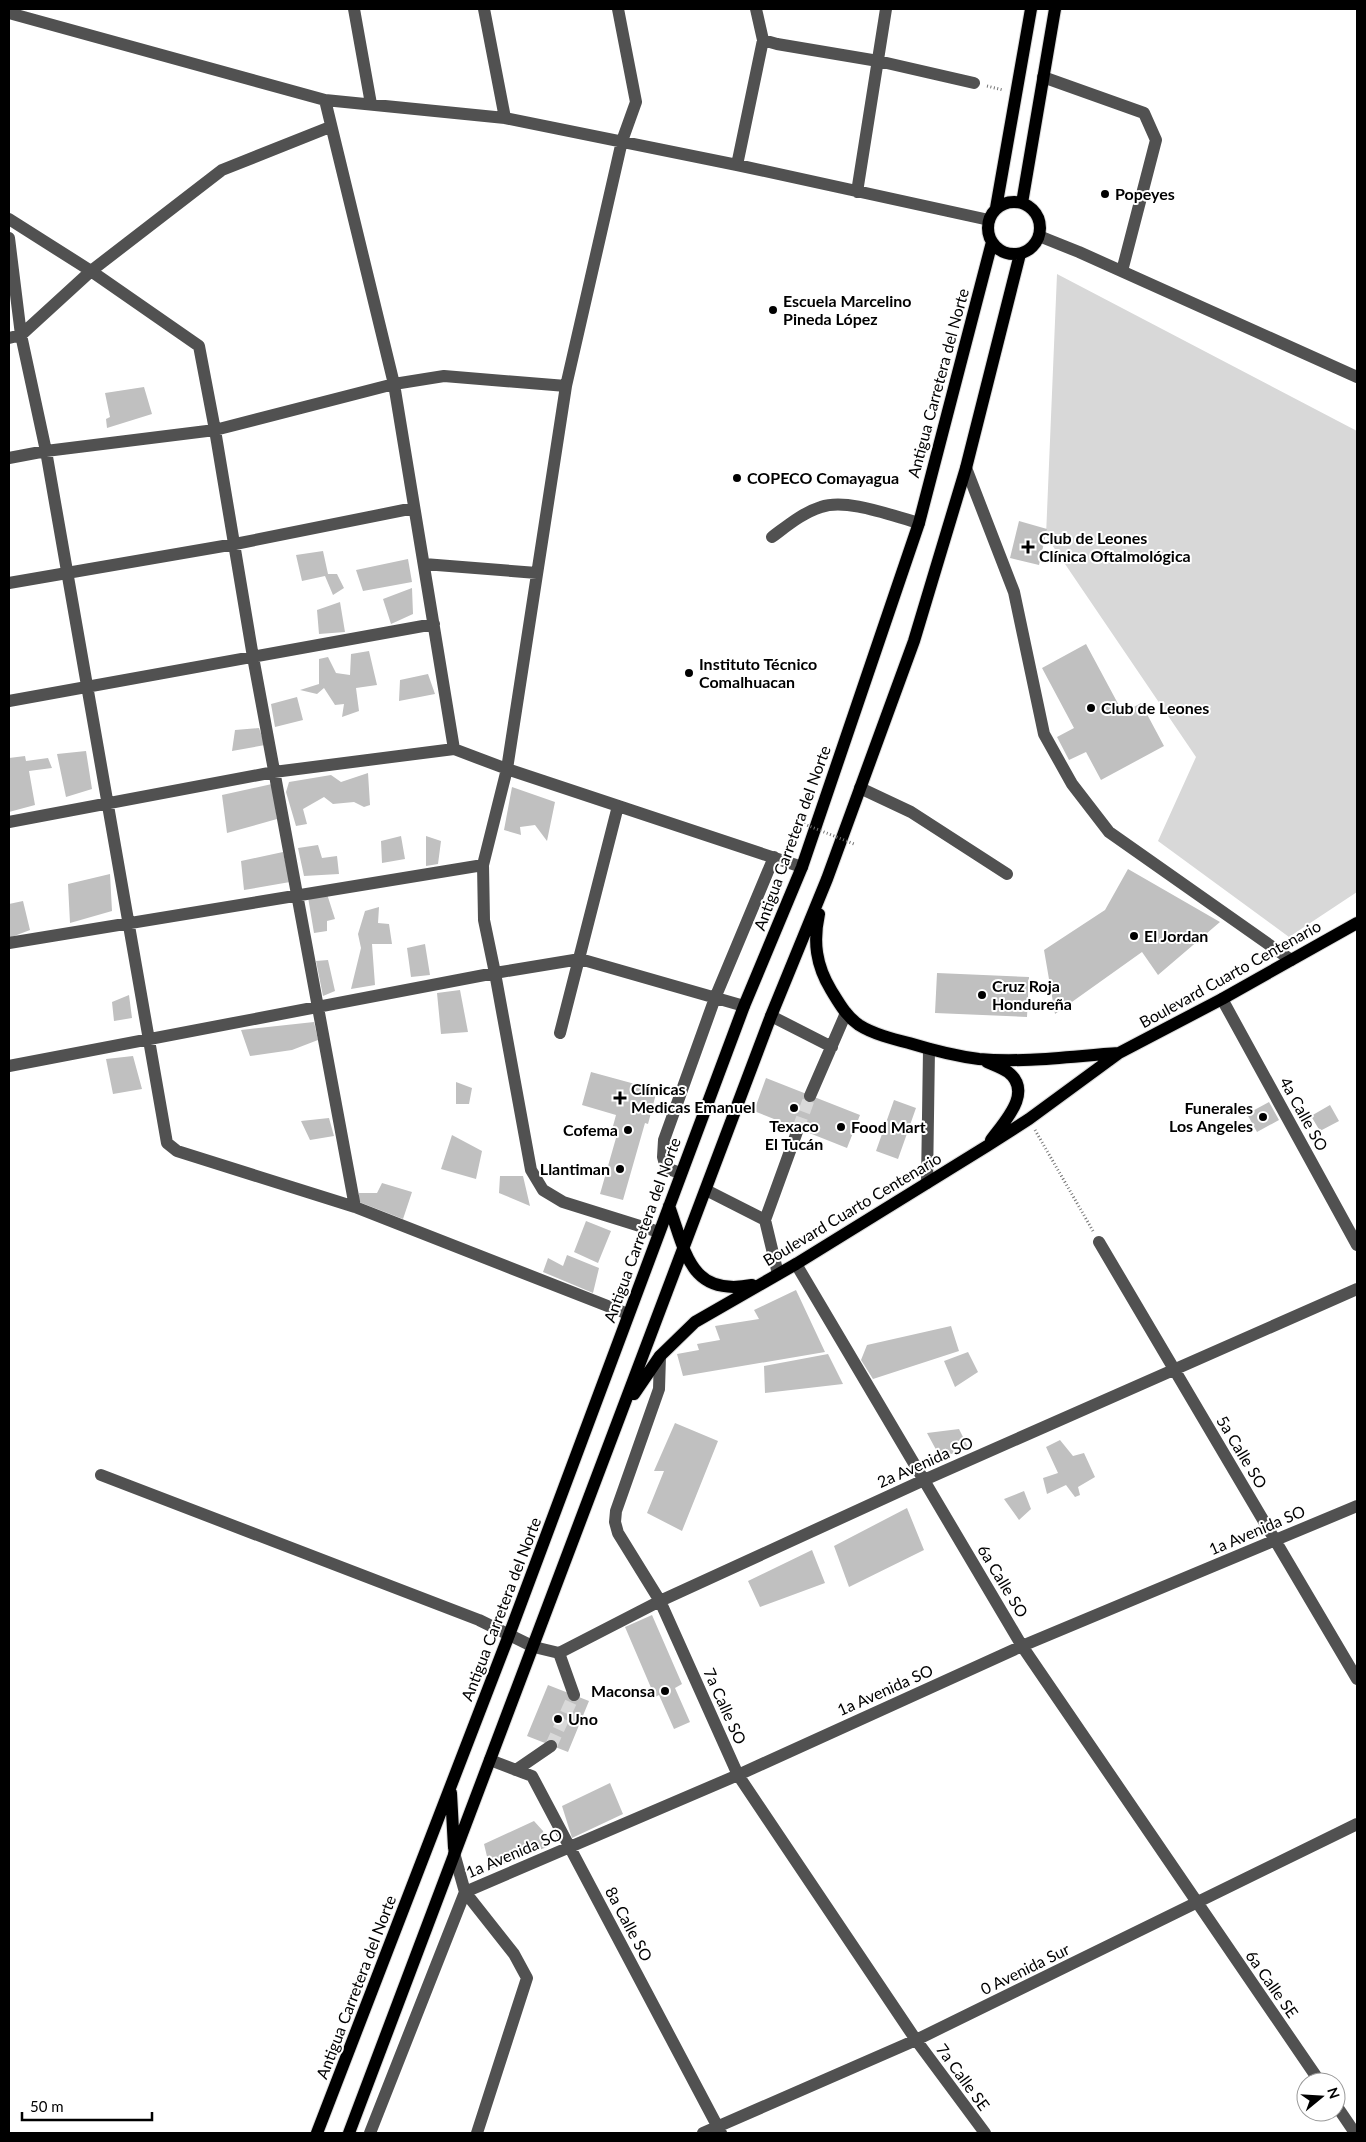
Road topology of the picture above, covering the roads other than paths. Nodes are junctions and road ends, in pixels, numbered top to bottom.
1 (354, 9) edge
2 (484, 9) edge
3 (618, 9) edge
4 (756, 9) edge
5 (886, 9) edge
6 (1031, 9) edge
7 (1055, 9) edge
8 (9, 13) edge
9 (763, 40) junction
10 (878, 61) junction
11 (1043, 77) junction
12 (974, 83) road end
13 (325, 100) junction
14 (371, 104) junction
15 (505, 118) junction
16 (330, 127) junction
17 (622, 141) junction
18 (737, 165) junction
19 (857, 192) junction
20 (1022, 202) junction
21 (996, 208) junction
22 (9, 219) edge
23 (989, 220) junction
24 (1039, 236) junction
25 (9, 238) edge
26 (992, 242) junction
27 (1020, 254) junction
28 (91, 271) junction
29 (1122, 271) junction
30 (15, 336) edge
31 (1357, 377) edge
32 (394, 384) junction
33 (566, 386) junction
34 (216, 430) junction
35 (46, 451) junction
36 (9, 458) edge
37 (966, 468) junction
38 (414, 508) junction
39 (919, 523) junction
40 (772, 537) dead end
41 (235, 544) junction
42 (424, 564) junction
43 (67, 572) junction
44 (537, 572) junction
45 (9, 583) edge
46 (434, 624) junction
47 (253, 657) junction
48 (88, 687) junction
49 (9, 702) edge
50 (454, 749) junction
51 (506, 769) junction
52 (274, 772) junction
53 (860, 788) junction
54 (108, 803) junction
55 (618, 806) junction
56 (9, 822) edge
57 (774, 857) junction
58 (483, 865) junction
59 (802, 867) junction
60 (1007, 874) dead end
61 (827, 879) junction
62 (297, 895) junction
63 (1357, 922) edge
64 (129, 923) junction
65 (9, 943) edge
66 (580, 959) junction
67 (1291, 960) junction
68 (495, 973) junction
69 (715, 998) junction
70 (1222, 999) junction
71 (318, 1006) junction
72 (744, 1006) junction
73 (846, 1013) junction
74 (771, 1016) junction
75 (560, 1033) dead end
76 (149, 1038) junction
77 (832, 1047) junction
78 (929, 1049) junction
79 (1119, 1053) junction
80 (980, 1059) junction
81 (9, 1066) edge
82 (810, 1096) tunnel mouth
83 (798, 1129) tunnel mouth
84 (987, 1146) junction
85 (680, 1173) junction
86 (927, 1183) junction
87 (706, 1190) junction
88 (669, 1206) junction
89 (355, 1207) junction
90 (765, 1220) junction
91 (659, 1232) junction
92 (1099, 1242) road end
93 (1357, 1245) edge
94 (684, 1248) junction
95 (796, 1264) junction
96 (778, 1274) junction
97 (762, 1283) junction
98 (1357, 1289) edge
99 (628, 1314) junction
100 (660, 1356) junction
101 (1174, 1369) junction
102 (622, 1413) junction
103 (101, 1475) dead end
104 (924, 1480) junction
105 (1357, 1506) edge
106 (1275, 1540) junction
107 (660, 1601) junction
108 (509, 1635) junction
109 (1022, 1646) junction
110 (534, 1647) junction
111 (560, 1653) junction
112 (1357, 1679) edge
113 (574, 1695) tunnel mouth
114 (552, 1746) tunnel mouth
115 (490, 1760) junction
116 (516, 1770) junction
117 (738, 1775) junction
118 (450, 1787) junction
119 (1357, 1824) edge
120 (570, 1847) junction
121 (454, 1853) junction
122 (465, 1892) junction
123 (1197, 1904) junction
124 (916, 2040) junction
125 (1313, 2072) edge
126 (1346, 2119) edge
127 (719, 2130) edge
128 (317, 2133) edge
129 (349, 2133) edge
130 (370, 2133) edge
131 (477, 2133) edge
132 (703, 2133) edge
133 (985, 2133) edge
134 (1356, 2133) edge

1 - 14 street
2 - 15 street
3 - 17 street
4 - 9 street
5 - 10 street
6 - 21 main road
7 - 11 main road
8 - 13 street
9 - 10 street
9 - 18 street
10 - 12 street
10 - 19 street
11 - 20 main road
11 - 29 street
13 - 14 street
13 - 16 street
14 - 15 street
15 - 17 street
16 - 28 street
16 - 32 street
17 - 18 street
17 - 33 street
18 - 19 street
19 - 23 street
20 - 21 main road
20 - 24 main road
21 - 23 main road
22 - 28 street
23 - 26 main road
24 - 27 main road
24 - 29 street
25 - 30 street
26 - 27 main road
26 - 39 main road, Antigua Carretera del Norte
27 - 37 main road
28 - 30 street
28 - 34 street
29 - 31 street
30 - 35 street
32 - 33 street
32 - 34 street
32 - 38 street
33 - 44 street
34 - 35 street
34 - 41 street
35 - 36 street
35 - 43 street
37 - 53 main road
37 - 67 street
38 - 41 street
38 - 42 street
39 - 40 street
39 - 59 main road, Antigua Carretera del Norte
41 - 43 street
41 - 47 street
42 - 44 street
42 - 46 street
43 - 45 street
43 - 48 street
44 - 51 street
46 - 47 street
46 - 50 street
47 - 48 street
47 - 52 street
48 - 49 street
48 - 54 street
50 - 51 street
50 - 52 street
51 - 55 street
51 - 58 street
52 - 54 street
52 - 62 street
53 - 60 street
53 - 61 main road
54 - 56 street
54 - 64 street
55 - 57 street
55 - 66 street
57 - 59 street
57 - 69 street
58 - 62 street
58 - 68 street
59 - 72 main road, Antigua Carretera del Norte
61 - 73 main road, Boulevard Cuarto Centenario
61 - 74 main road
62 - 64 street
62 - 71 street
63 - 67 main road, Boulevard Cuarto Centenario
64 - 65 street
64 - 76 street
66 - 68 street
66 - 69 street
66 - 75 street
67 - 70 main road, Boulevard Cuarto Centenario
68 - 71 street
68 - 91 street
69 - 72 street
69 - 85 street
70 - 79 main road, Boulevard Cuarto Centenario
70 - 93 street, 4a Calle SO
71 - 76 street
71 - 89 street
72 - 85 main road, Antigua Carretera del Norte
73 - 77 street
73 - 78 main road, Boulevard Cuarto Centenario
74 - 77 street
74 - 87 main road
76 - 81 street
76 - 89 street
77 - 82 street
78 - 80 main road, Boulevard Cuarto Centenario
78 - 86 street
79 - 80 main road, Boulevard Cuarto Centenario
79 - 84 main road, Boulevard Cuarto Centenario
80 - 84 main road
83 - 90 street
84 - 86 main road, Boulevard Cuarto Centenario
85 - 88 main road, Antigua Carretera del Norte
86 - 95 main road, Boulevard Cuarto Centenario
87 - 90 street
87 - 94 main road
88 - 91 main road, Antigua Carretera del Norte
88 - 94 main road
89 - 99 street
90 - 96 street
91 - 99 main road, Antigua Carretera del Norte
92 - 101 street, 5a Calle SO
94 - 97 main road
94 - 102 main road
95 - 96 main road, Boulevard Cuarto Centenario
95 - 104 street, 6a Calle SO
96 - 97 main road, Boulevard Cuarto Centenario
97 - 100 main road, Boulevard Cuarto Centenario
98 - 101 street, 2a Avenida SO
99 - 108 main road, Antigua Carretera del Norte
100 - 102 main road, Boulevard Cuarto Centenario
100 - 107 street, 7a Calle SO
101 - 104 street, 2a Avenida SO
101 - 106 street, 5a Calle SO
102 - 110 main road
103 - 108 street
104 - 107 street, 2a Avenida SO
104 - 109 street, 6a Calle SO
105 - 106 street, 1a Avenida SO
106 - 109 street, 1a Avenida SO
106 - 112 street, 5a Calle SO
107 - 111 street, 2a Avenida SO
107 - 117 street, 7a Calle SO
108 - 110 street
108 - 118 main road, Antigua Carretera del Norte
109 - 117 street, 1a Avenida SO
109 - 123 street, 6a Calle SO
110 - 111 street
110 - 115 main road
111 - 113 street
114 - 116 street
115 - 116 street, 8a Calle SO
115 - 121 main road
116 - 120 street, 8a Calle SO
117 - 120 street, 1a Avenida SO
117 - 124 street, 7a Calle SO
118 - 121 main road
118 - 128 main road, Antigua Carretera del Norte
119 - 123 street, 0 Avenida Sur
120 - 122 street, 1a Avenida SO
120 - 127 street, 8a Calle SO
121 - 122 street, 1a Avenida SO
121 - 129 main road
122 - 130 street
122 - 131 street
123 - 124 street, 0 Avenida Sur
123 - 125 street, 6a Calle SE
124 - 127 street, 0 Avenida Sur
124 - 133 street, 7a Calle SE
126 - 134 street
127 - 132 street, 0 Avenida Sur

